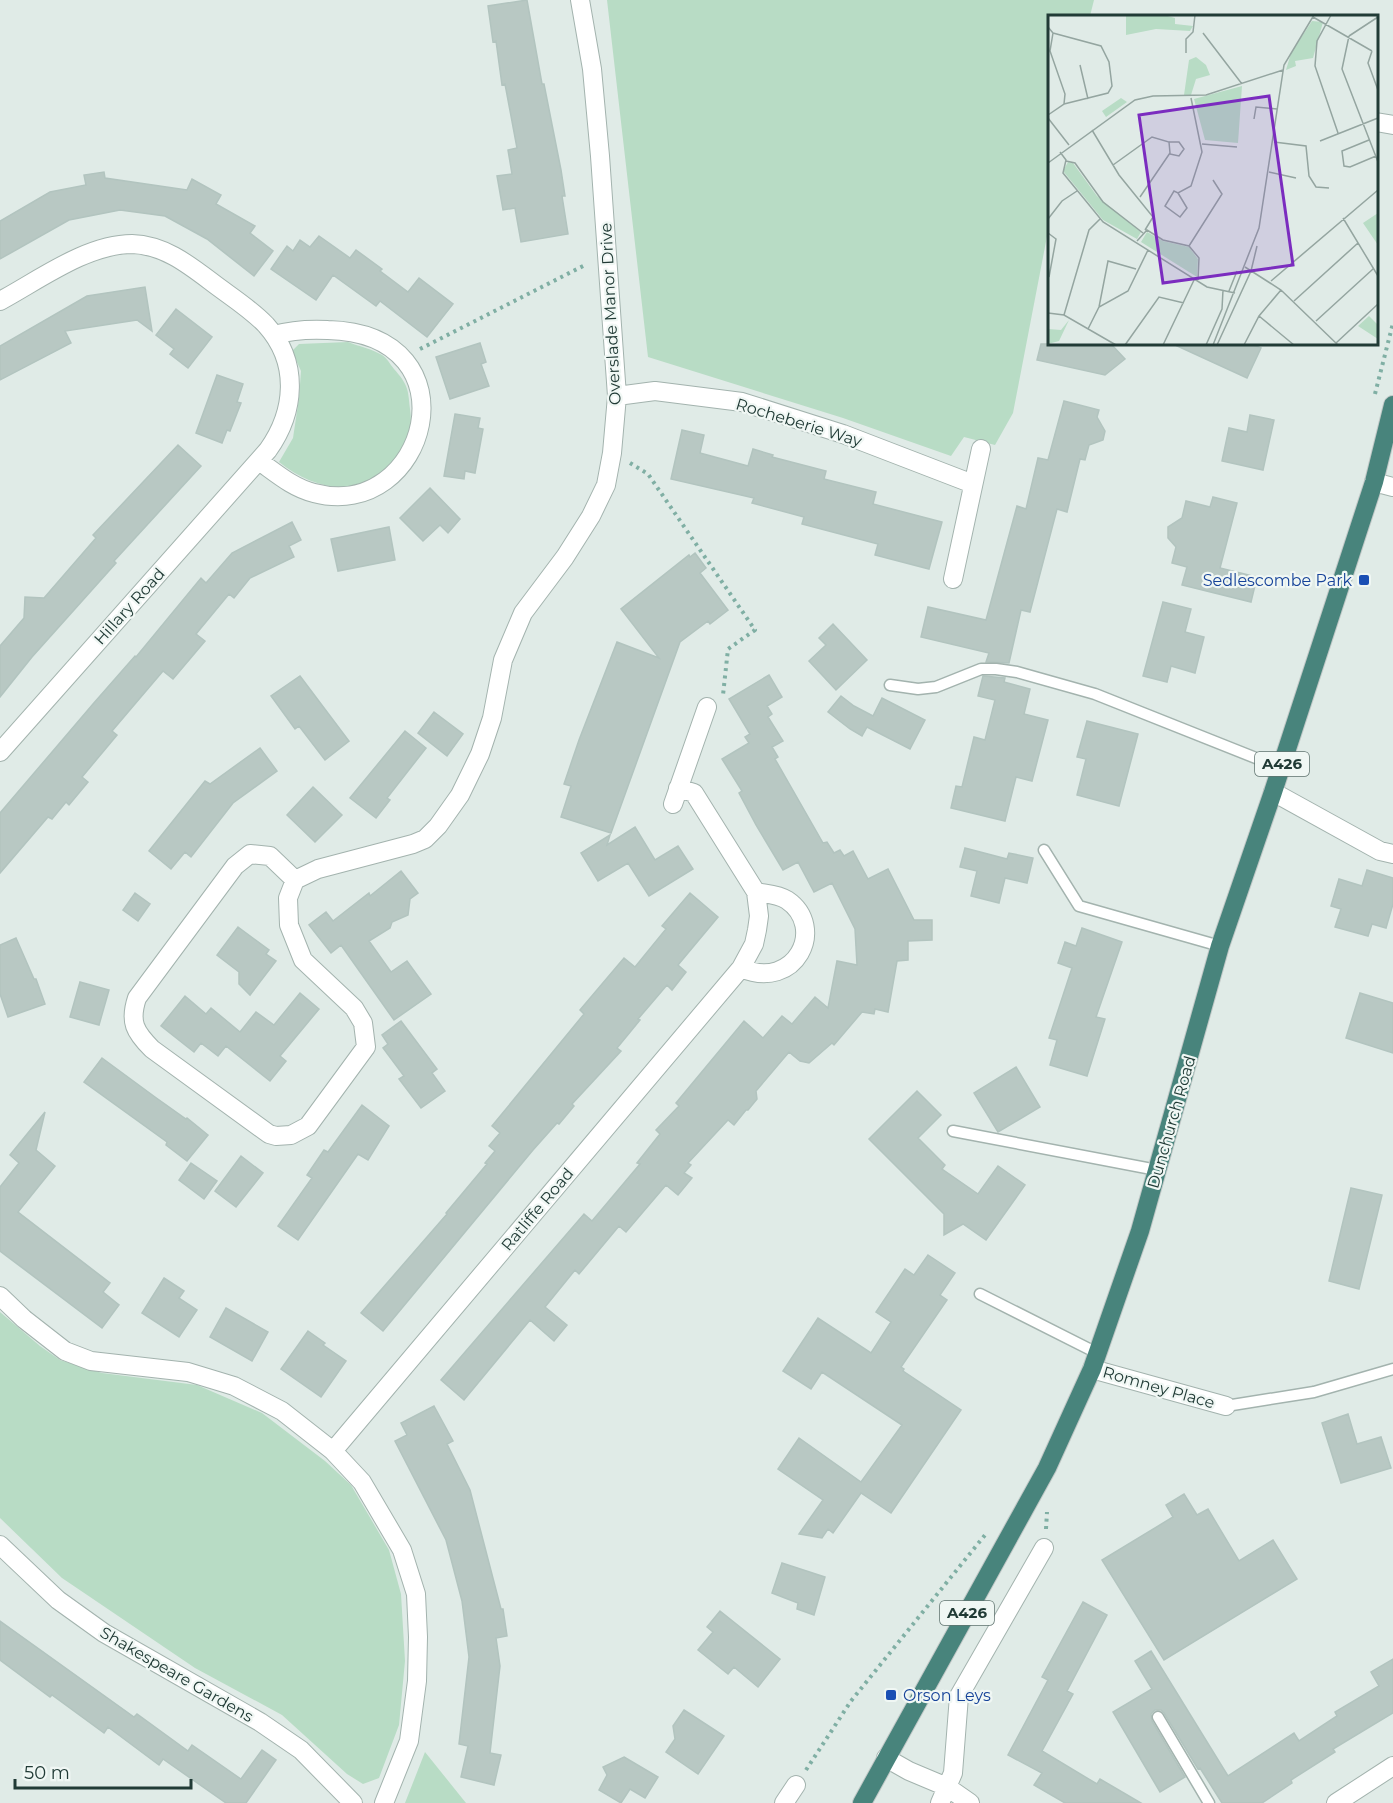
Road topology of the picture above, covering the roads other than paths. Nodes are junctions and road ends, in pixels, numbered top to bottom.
1 (580, 0) edge
2 (1378, 122) edge
3 (1393, 125) edge
4 (0, 301) edge
5 (274, 334) junction
6 (617, 396) junction
7 (1393, 405) edge
8 (981, 449) dead end
9 (259, 460) junction
10 (1374, 482) junction
11 (973, 484) junction
12 (1393, 487) edge
13 (952, 579) dead end
14 (890, 685) dead end
15 (707, 707) road end
16 (0, 752) edge
17 (1281, 768) junction
18 (1273, 792) junction
19 (1044, 850) dead end
20 (1393, 854) edge
21 (295, 880) junction
22 (756, 892) junction
23 (1220, 945) junction
24 (741, 968) junction
25 (953, 1131) dead end
26 (1157, 1170) junction
27 (980, 1294) dead end
28 (0, 1296) edge
29 (1094, 1361) junction
30 (1393, 1369) edge
31 (1226, 1406) joint
32 (333, 1451) junction
33 (0, 1545) edge
34 (1044, 1548) dead end
35 (1158, 1717) dead end
36 (885, 1758) junction
37 (1393, 1766) edge
38 (796, 1785) road end
39 (943, 1795) edge
40 (343, 1800) edge
41 (384, 1803) edge
42 (784, 1803) edge
43 (862, 1803) edge
44 (969, 1803) edge
45 (1209, 1803) edge
46 (1336, 1803) edge

1 - 6 street, Overslade Manor Drive
2 - 3 street
4 - 5 street, Hillary Road
5 - 9 street, Hillary Road
5 - 9 street
6 - 11 street, Rocheberie Way
6 - 21 street, Overslade Manor Drive
7 - 10 highway, Dunchurch Road / A426
8 - 11 street
9 - 16 street, Hillary Road
10 - 12 street
10 - 17 highway, Dunchurch Road / A426
11 - 13 street
14 - 17 lane
15 - 22 street, Ratliffe Road
17 - 18 highway, Dunchurch Road / A426
18 - 20 street
18 - 23 highway, Dunchurch Road / A426
19 - 23 lane
21 - 21 street
22 - 24 street, Ratliffe Road
22 - 24 street
23 - 26 highway, Dunchurch Road / A426
24 - 32 street, Ratliffe Road
25 - 26 lane
26 - 29 highway, Dunchurch Road / A426
27 - 29 lane
28 - 32 street
29 - 31 street, Romney Place
29 - 36 highway, Dunchurch Road / A426
30 - 31 lane
32 - 41 street
33 - 40 street, Shakespeare Gardens
34 - 39 street
35 - 45 lane
36 - 39 street
36 - 43 highway, Dunchurch Road / A426
37 - 46 street
38 - 42 street
39 - 44 street

